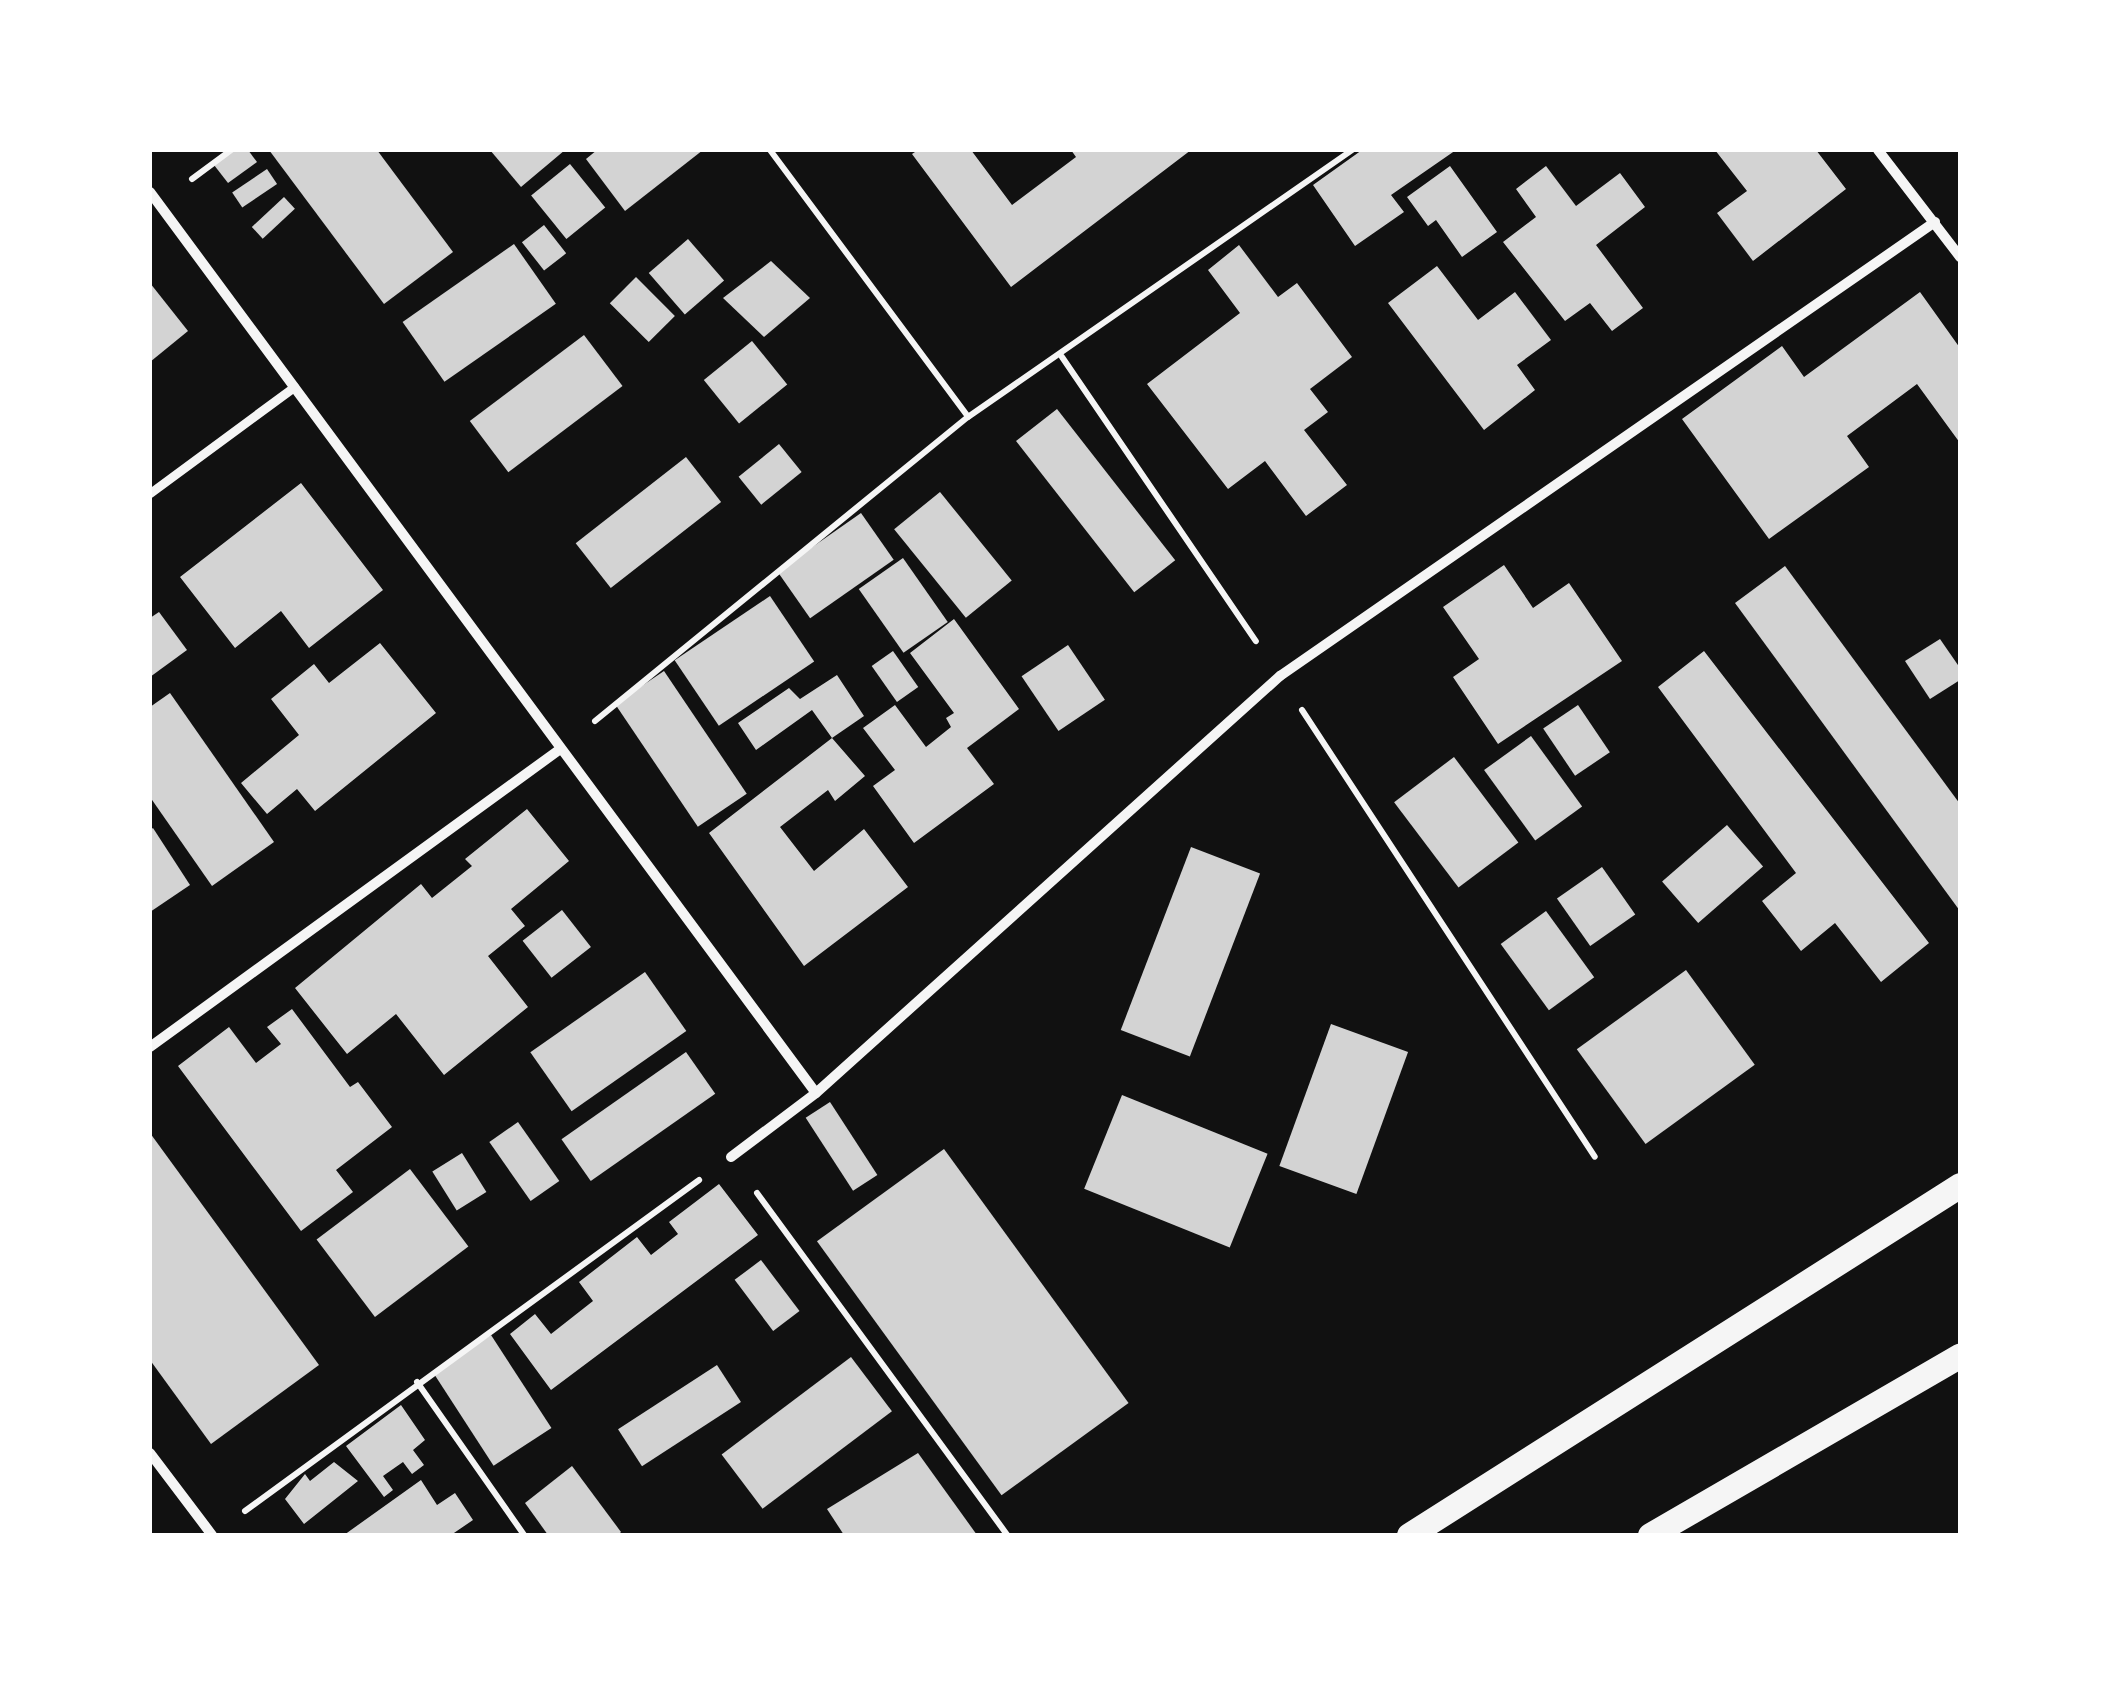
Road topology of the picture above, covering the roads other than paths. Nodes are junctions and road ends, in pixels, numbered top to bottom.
1 (1878, 150) edge
2 (150, 192) edge
3 (1936, 222) junction
4 (1960, 257) edge
5 (294, 387) junction
6 (150, 493) edge
7 (559, 750) junction
8 (150, 1046) edge
9 (816, 1093) junction
10 (731, 1157) road end
11 (1960, 1185) edge
12 (1960, 1355) edge
13 (150, 1452) edge
14 (212, 1535) edge
15 (1409, 1535) edge
16 (1650, 1535) edge

1 - 3 street
2 - 5 street
3 - 4 street
3 - 9 street
5 - 6 street
5 - 7 street
7 - 8 street
7 - 9 street
9 - 10 street
11 - 15 main road
12 - 16 main road
13 - 14 street

